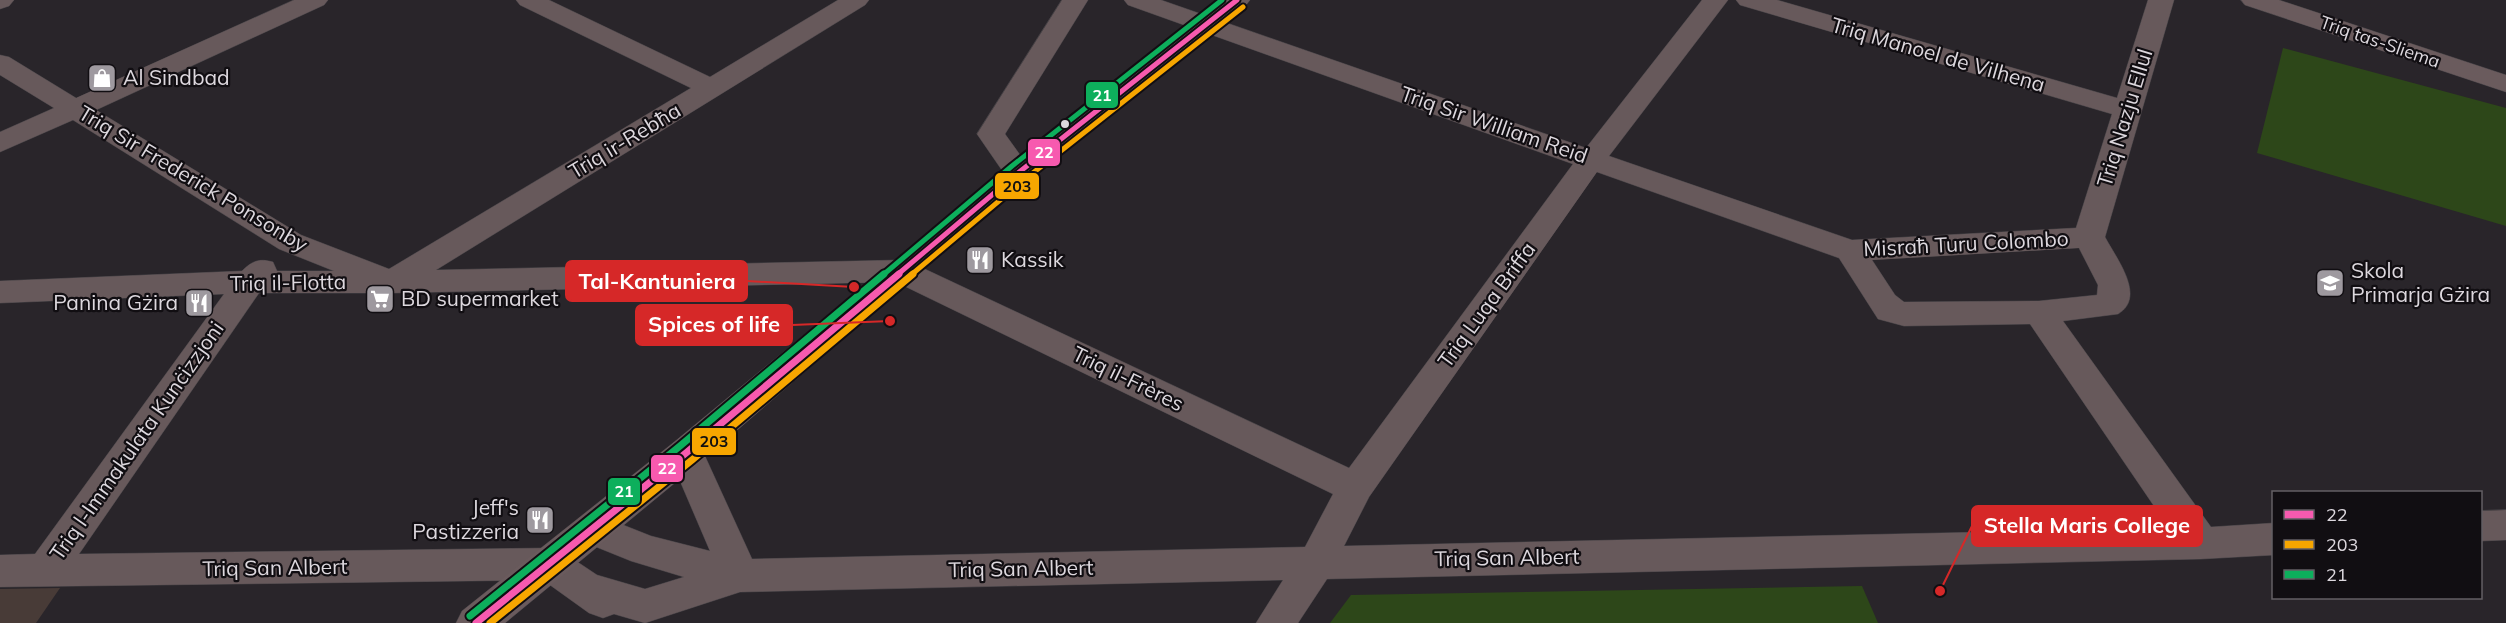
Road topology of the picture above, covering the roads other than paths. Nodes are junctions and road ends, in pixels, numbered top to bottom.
1 (315, 0) edge
2 (529, 0) edge
3 (856, 0) edge
4 (1075, 0) edge
5 (1137, 0) edge
6 (1237, 0) edge
7 (1715, 0) edge
8 (1749, 0) edge
9 (2162, 0) edge
10 (2254, 0) edge
11 (2308, 0) edge
12 (1207, 24) junction
13 (0, 63) edge
14 (2506, 65) edge
15 (2506, 84) edge
16 (712, 88) junction
17 (75, 108) junction
18 (2128, 110) junction
19 (0, 143) edge
20 (1592, 159) junction
21 (1018, 173) junction
22 (2089, 237) junction
23 (290, 242) junction
24 (1850, 251) junction
25 (901, 271) junction
26 (250, 282) junction
27 (393, 282) junction
28 (0, 292) edge
29 (2039, 312) junction
30 (686, 453) junction
31 (1354, 488) junction
32 (593, 529) junction
33 (2272, 539) edge
34 (2201, 543) junction
35 (1316, 563) junction
36 (550, 564) junction
37 (45, 570) junction
38 (0, 571) edge
39 (740, 576) junction
40 (586, 589) junction
41 (476, 623) edge
42 (634, 623) edge
43 (1276, 623) edge

1 - 17 street
2 - 16 street
3 - 16 street, Triq ir-Rebħa
4 - 21 street
5 - 12 street, Triq Sir William Reid
6 - 12 main road
7 - 20 street, Triq Luqa Briffa
8 - 18 street, Triq Manoel de Vilhena
9 - 18 street, Triq Nazju Ellul
10 - 15 main road, Triq tas-Sliema
11 - 14 main road, Triq tas-Sliema
12 - 20 street, Triq Sir William Reid
12 - 21 main road
13 - 17 street, Triq Sir Frederick Ponsonby
16 - 27 street, Triq ir-Rebħa
17 - 19 street
17 - 23 street, Triq Sir Frederick Ponsonby
18 - 22 street, Triq Nazju Ellul
20 - 24 street, Triq Sir William Reid
20 - 31 street, Triq Luqa Briffa
21 - 25 main road
22 - 24 street, Misraħ Turu Colombo
22 - 29 street, Misraħ Turu Colombo
23 - 26 street, Triq l-Immakulata Kunċizzjoni
23 - 27 street, Triq Sir Frederick Ponsonby
24 - 29 street, Misraħ Turu Colombo
25 - 27 street, Triq il-Flotta
25 - 30 main road
25 - 31 street, Triq il-Frères
26 - 27 street, Triq il-Flotta
26 - 28 street, Triq il-Flotta
26 - 37 street, Triq l-Immakulata Kunċizzjoni
29 - 34 street
30 - 32 main road
30 - 39 street
31 - 35 street, Triq Luqa Briffa
32 - 36 main road
32 - 39 street, Triq San Albert
33 - 34 street, Triq San Albert
34 - 35 street, Triq San Albert
35 - 39 street, Triq San Albert
35 - 43 street, Triq Luqa Briffa
36 - 37 street, Triq San Albert
36 - 40 street
36 - 41 main road
37 - 38 street, Triq San Albert
39 - 40 street, Triq San Albert
40 - 42 street

